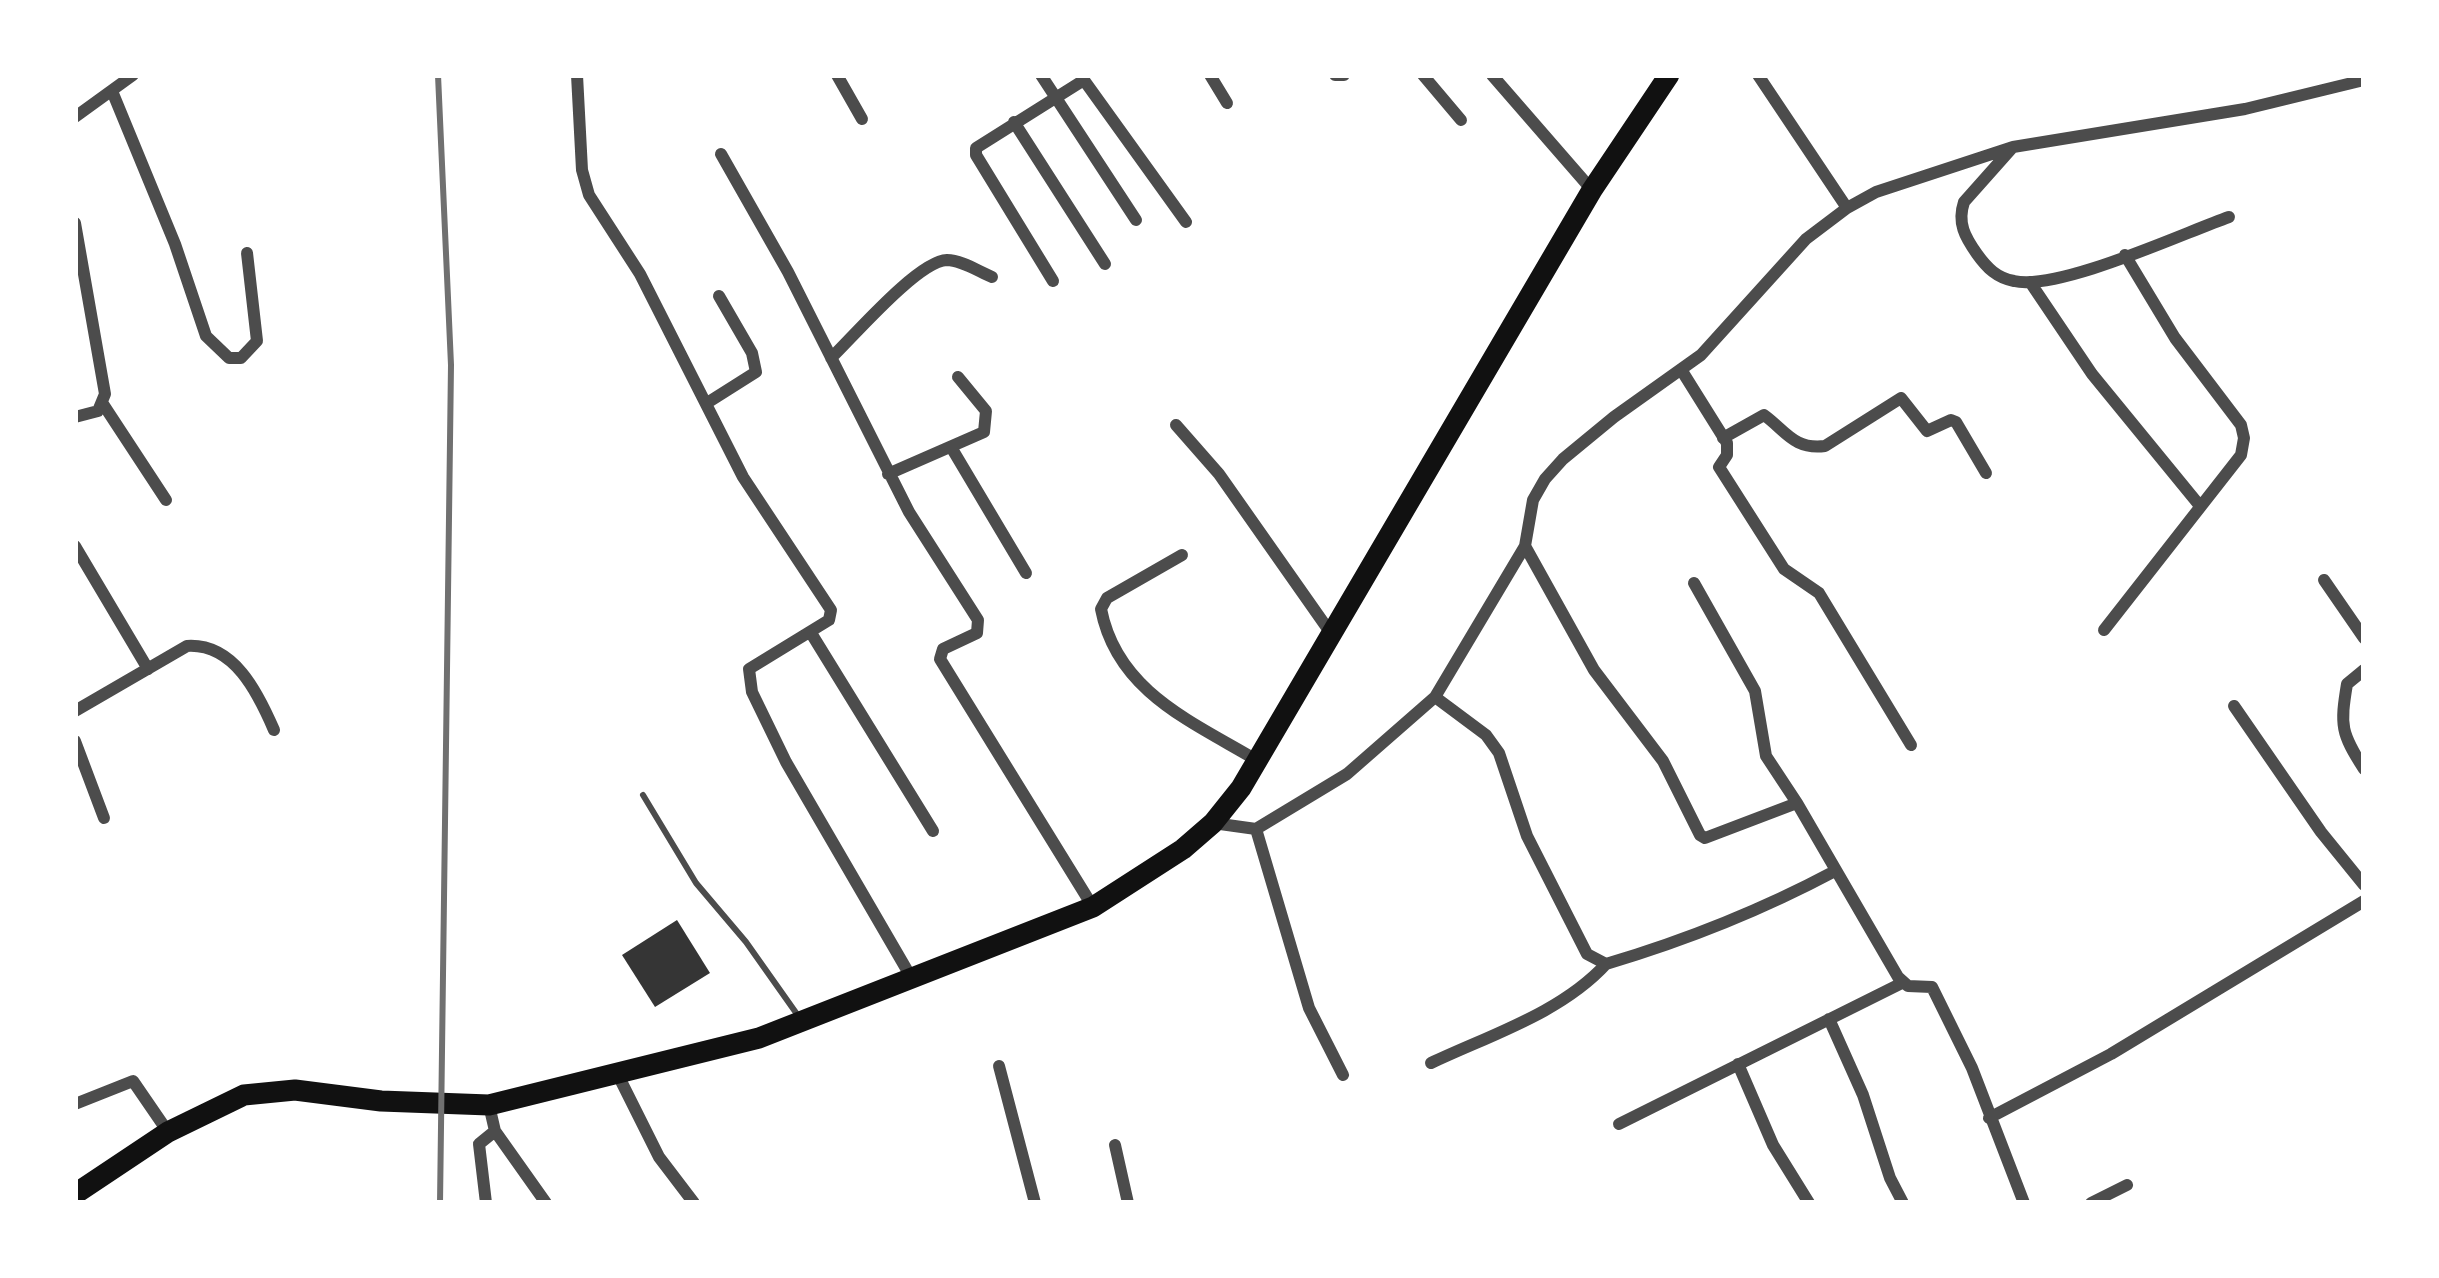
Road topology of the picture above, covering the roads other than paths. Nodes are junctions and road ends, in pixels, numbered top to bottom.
1 (134, 75) edge
2 (577, 75) edge
3 (837, 75) edge
4 (1041, 75) edge
5 (1210, 75) edge
6 (1335, 75) edge
7 (1344, 75) edge
8 (1423, 75) edge
9 (1492, 75) edge
10 (1669, 75) edge
11 (1758, 75) edge
12 (1082, 78) edge
13 (2364, 80) edge
14 (112, 91) junction
15 (1056, 97) junction
16 (1227, 103) dead end
17 (75, 117) edge
18 (862, 119) dead end
19 (1462, 121) dead end
20 (1014, 122) junction
21 (2013, 147) junction
22 (721, 154) dead end
23 (1592, 190) junction
24 (1847, 208) junction
25 (2229, 217) dead end
26 (1136, 220) dead end
27 (1186, 222) dead end
28 (75, 223) edge
29 (248, 253) dead end
30 (2125, 255) junction
31 (1105, 265) dead end
32 (992, 277) dead end
33 (1053, 280) dead end
34 (2030, 282) junction
35 (719, 296) dead end
36 (831, 358) junction
37 (1682, 371) junction
38 (958, 377) dead end
39 (707, 403) junction
40 (103, 404) junction
41 (75, 417) edge
42 (1177, 425) dead end
43 (1724, 437) junction
44 (951, 447) junction
45 (1986, 473) dead end
46 (888, 474) junction
47 (166, 500) dead end
48 (2200, 506) junction
49 (75, 546) edge
50 (1525, 546) junction
51 (1182, 555) dead end
52 (1026, 572) dead end
53 (2324, 580) dead end
54 (1694, 583) dead end
55 (2104, 630) dead end
56 (811, 632) junction
57 (1330, 632) junction
58 (2364, 638) edge
59 (148, 669) junction
60 (2364, 670) edge
61 (1435, 697) junction
62 (2234, 706) dead end
63 (75, 711) edge
64 (274, 730) dead end
65 (75, 741) edge
66 (1911, 745) dead end
67 (1258, 761) junction
68 (2364, 770) edge
69 (643, 795) dead end
70 (1797, 803) junction
71 (104, 818) dead end
72 (1214, 823) junction
73 (1256, 829) junction
74 (933, 831) dead end
75 (1835, 871) junction
76 (2364, 884) edge
77 (2364, 901) edge
78 (1094, 907) junction
79 (1606, 964) junction
80 (910, 977) junction
81 (1902, 982) junction
82 (1829, 1019) junction
83 (802, 1021) junction
84 (1431, 1063) dead end
85 (1738, 1064) junction
86 (998, 1066) dead end
87 (617, 1073) junction
88 (1343, 1075) dead end
89 (75, 1103) edge
90 (488, 1105) junction
91 (1989, 1118) junction
92 (1619, 1124) dead end
93 (495, 1131) junction
94 (169, 1132) junction
95 (1114, 1145) dead end
96 (2127, 1185) dead end
97 (75, 1194) edge
98 (486, 1203) edge
99 (546, 1203) edge
100 (694, 1203) edge
101 (1035, 1203) edge
102 (1128, 1203) edge
103 (1809, 1203) edge
104 (1904, 1203) edge
105 (2024, 1203) edge
106 (2092, 1203) edge

1 - 14 street
2 - 39 street
3 - 18 street
4 - 15 street
5 - 16 street
6 - 7 street
8 - 19 street
9 - 23 street
10 - 23 highway
11 - 24 street
12 - 15 street
12 - 27 street
13 - 21 street
14 - 17 street
14 - 29 street
15 - 20 street
15 - 26 street
20 - 31 street
20 - 33 street
21 - 24 street
21 - 34 street
22 - 36 street
23 - 57 highway
24 - 37 street
25 - 30 street
28 - 40 street
30 - 34 street
30 - 48 street
32 - 36 street
34 - 48 street
35 - 39 street
36 - 46 street
37 - 43 street
37 - 50 street
38 - 44 street
39 - 56 street
40 - 41 street
40 - 47 street
42 - 57 street
43 - 45 street
43 - 66 street
44 - 46 street
44 - 52 street
46 - 78 street
48 - 55 street
49 - 59 street
50 - 61 street
50 - 70 street
51 - 67 street
53 - 58 street
54 - 70 street
56 - 74 street
56 - 80 street
57 - 67 highway
59 - 63 street
59 - 64 street
60 - 68 street
61 - 73 street
61 - 79 street
62 - 76 street
65 - 71 street
67 - 72 highway
69 - 83 lane
70 - 75 street
72 - 73 street
72 - 78 highway
73 - 88 street
75 - 79 street
75 - 81 street
77 - 91 street
78 - 80 highway
79 - 84 street
80 - 83 highway
81 - 82 street
81 - 91 street
82 - 85 street
82 - 104 street
83 - 87 highway
85 - 92 street
85 - 103 street
86 - 101 street
87 - 90 highway
87 - 100 street
89 - 94 street
90 - 93 street
90 - 94 highway
91 - 105 street
93 - 98 street
93 - 99 street
94 - 97 highway
95 - 102 street
96 - 106 street

